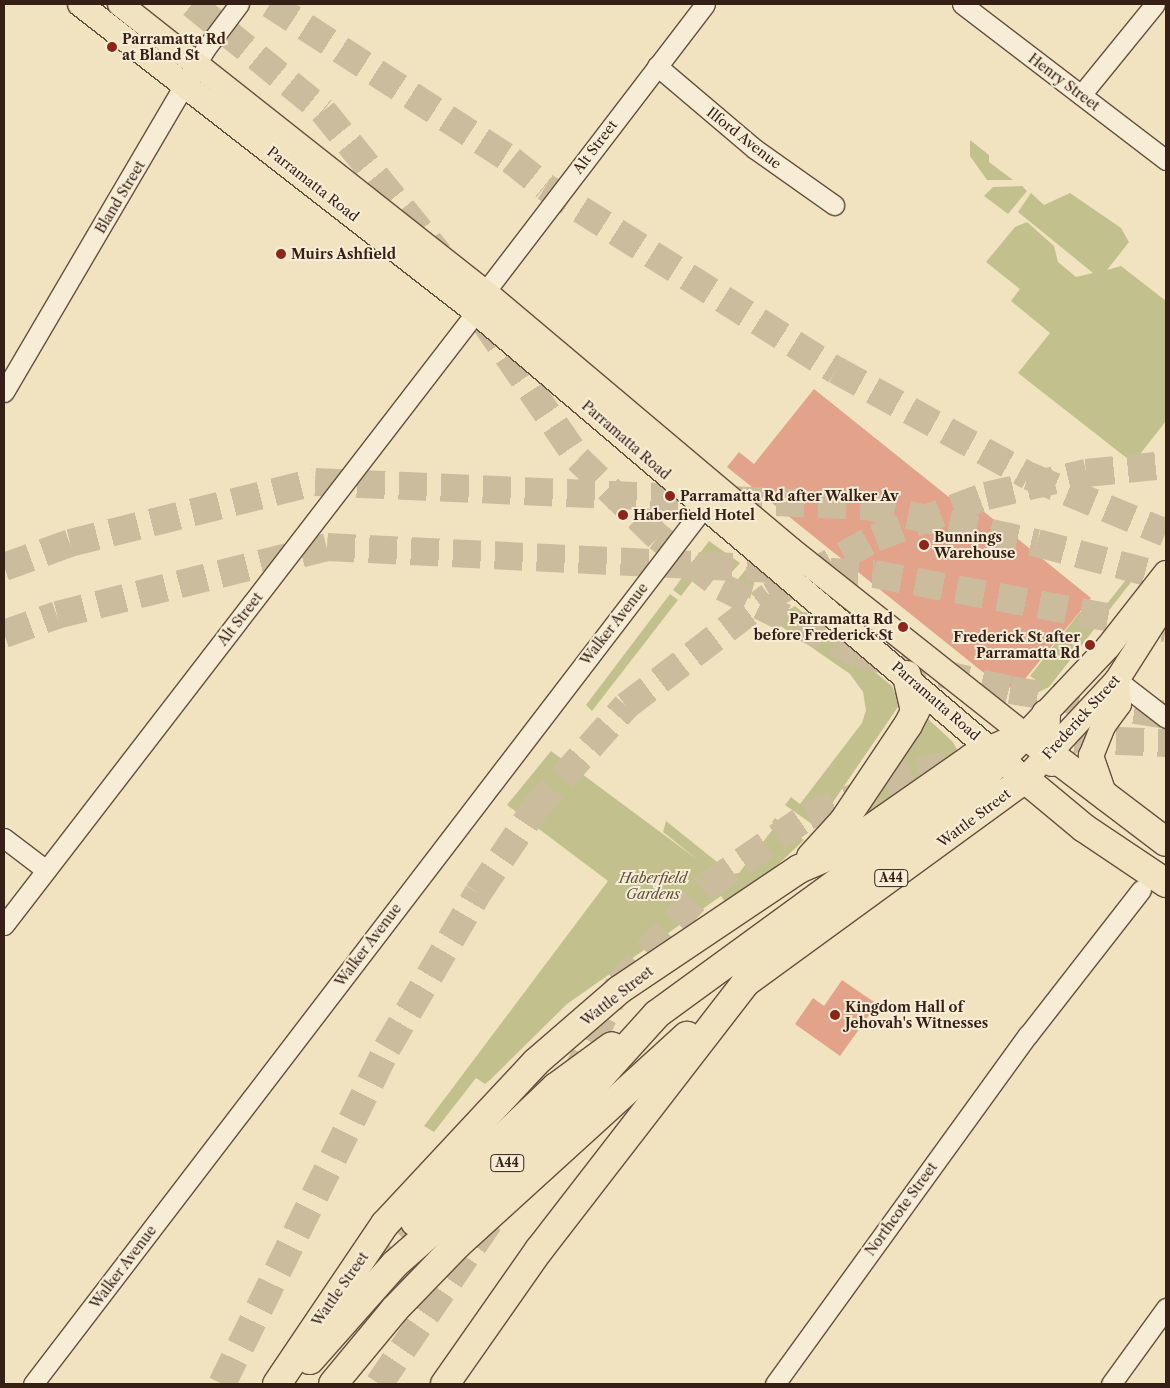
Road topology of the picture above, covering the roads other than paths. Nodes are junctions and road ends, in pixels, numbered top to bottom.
1 (80, 4) edge
2 (120, 4) edge
3 (239, 4) edge
4 (705, 4) edge
5 (962, 4) edge
6 (1155, 4) edge
7 (657, 66) junction
8 (191, 76) junction
9 (1081, 95) junction
10 (1166, 160) edge
11 (834, 205) dead end
12 (480, 302) junction
13 (4, 392) edge
14 (704, 507) junction
15 (1166, 573) edge
16 (1166, 603) edge
17 (907, 674) junction
18 (1117, 680) junction
19 (1046, 714) junction
20 (1166, 718) edge
21 (1025, 735) junction
22 (997, 754) junction
23 (1042, 765) junction
24 (1106, 799) junction
25 (4, 838) edge
26 (1166, 842) edge
27 (799, 869) junction
28 (46, 870) junction
29 (1154, 886) edge
30 (4, 925) edge
31 (746, 983) junction
32 (657, 1014) junction
33 (414, 1223) tunnel mouth
34 (1166, 1308) edge
35 (33, 1384) edge
36 (277, 1384) edge
37 (292, 1384) edge
38 (333, 1384) edge
39 (445, 1384) edge
40 (775, 1384) edge
41 (1111, 1384) edge

1 - 8 main road, Parramatta Road
2 - 8 main road, Parramatta Road
3 - 8 street, Bland Street
4 - 7 street, Alt Street
5 - 9 street, Henry Street
6 - 9 street
7 - 11 street, Ilford Avenue
7 - 12 street, Alt Street
8 - 12 main road, Parramatta Road
8 - 13 street, Bland Street
9 - 10 street, Henry Street
12 - 14 main road, Parramatta Road
12 - 21 main road, Parramatta Road
12 - 28 street, Alt Street
14 - 17 main road, Parramatta Road
14 - 35 street, Walker Avenue
15 - 19 main road, Frederick Street
16 - 18 main road, Frederick Street
17 - 22 main road, Parramatta Road
17 - 27 highway
18 - 20 street
18 - 23 main road, Frederick Street
18 - 24 main road
19 - 21 main road, Frederick Street
19 - 23 highway
21 - 22 highway, Wattle Street
21 - 23 highway, Parramatta Road
22 - 23 highway, Wattle Street
22 - 27 highway, Wattle Street
22 - 32 highway, Wattle Street / A44
23 - 24 highway, Parramatta Road
23 - 29 highway, Parramatta Road
23 - 31 highway, Wattle Street / A44
24 - 26 highway, Parramatta Road
25 - 28 street
27 - 36 highway, Wattle Street
28 - 30 street, Alt Street
29 - 40 street, Northcote Street
31 - 38 highway
31 - 39 highway, Wattle Street / A44
32 - 33 highway
32 - 37 highway, Wattle Street / A44
34 - 41 street

